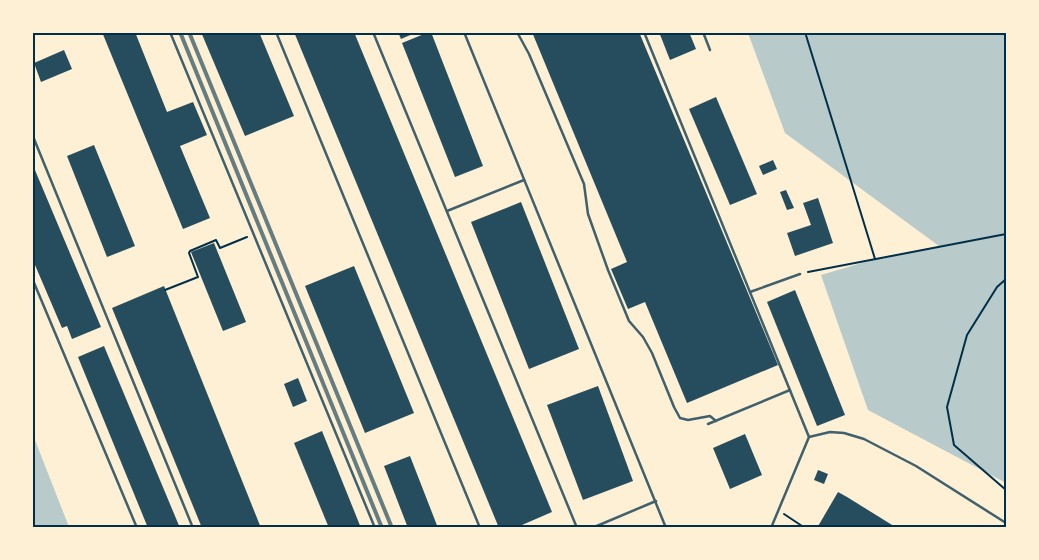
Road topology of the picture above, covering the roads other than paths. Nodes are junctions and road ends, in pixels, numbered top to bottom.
1 (170, 32) edge
2 (276, 32) edge
3 (373, 32) edge
4 (464, 32) edge
5 (517, 32) edge
6 (644, 32) edge
7 (704, 32) edge
8 (710, 50) dead end
9 (32, 134) edge
10 (524, 180) junction
11 (446, 211) junction
12 (800, 274) road end
13 (32, 278) edge
14 (750, 292) junction
15 (790, 390) junction
16 (716, 422) junction
17 (708, 424) dead end
18 (809, 437) junction
19 (656, 501) junction
20 (1006, 523) edge
21 (137, 528) edge
22 (193, 528) edge
23 (375, 528) edge
24 (480, 528) edge
25 (577, 528) edge
26 (592, 528) edge
27 (666, 528) edge
28 (771, 528) edge

1 - 23 lane
2 - 24 lane
3 - 11 lane
4 - 10 lane
5 - 16 lane
6 - 14 lane
7 - 8 lane
9 - 22 lane
10 - 11 lane
10 - 19 lane
11 - 25 lane
12 - 14 lane
13 - 21 lane
14 - 15 lane
15 - 16 lane
15 - 18 lane
16 - 17 lane
18 - 20 lane
18 - 28 lane
19 - 26 lane
19 - 27 lane

